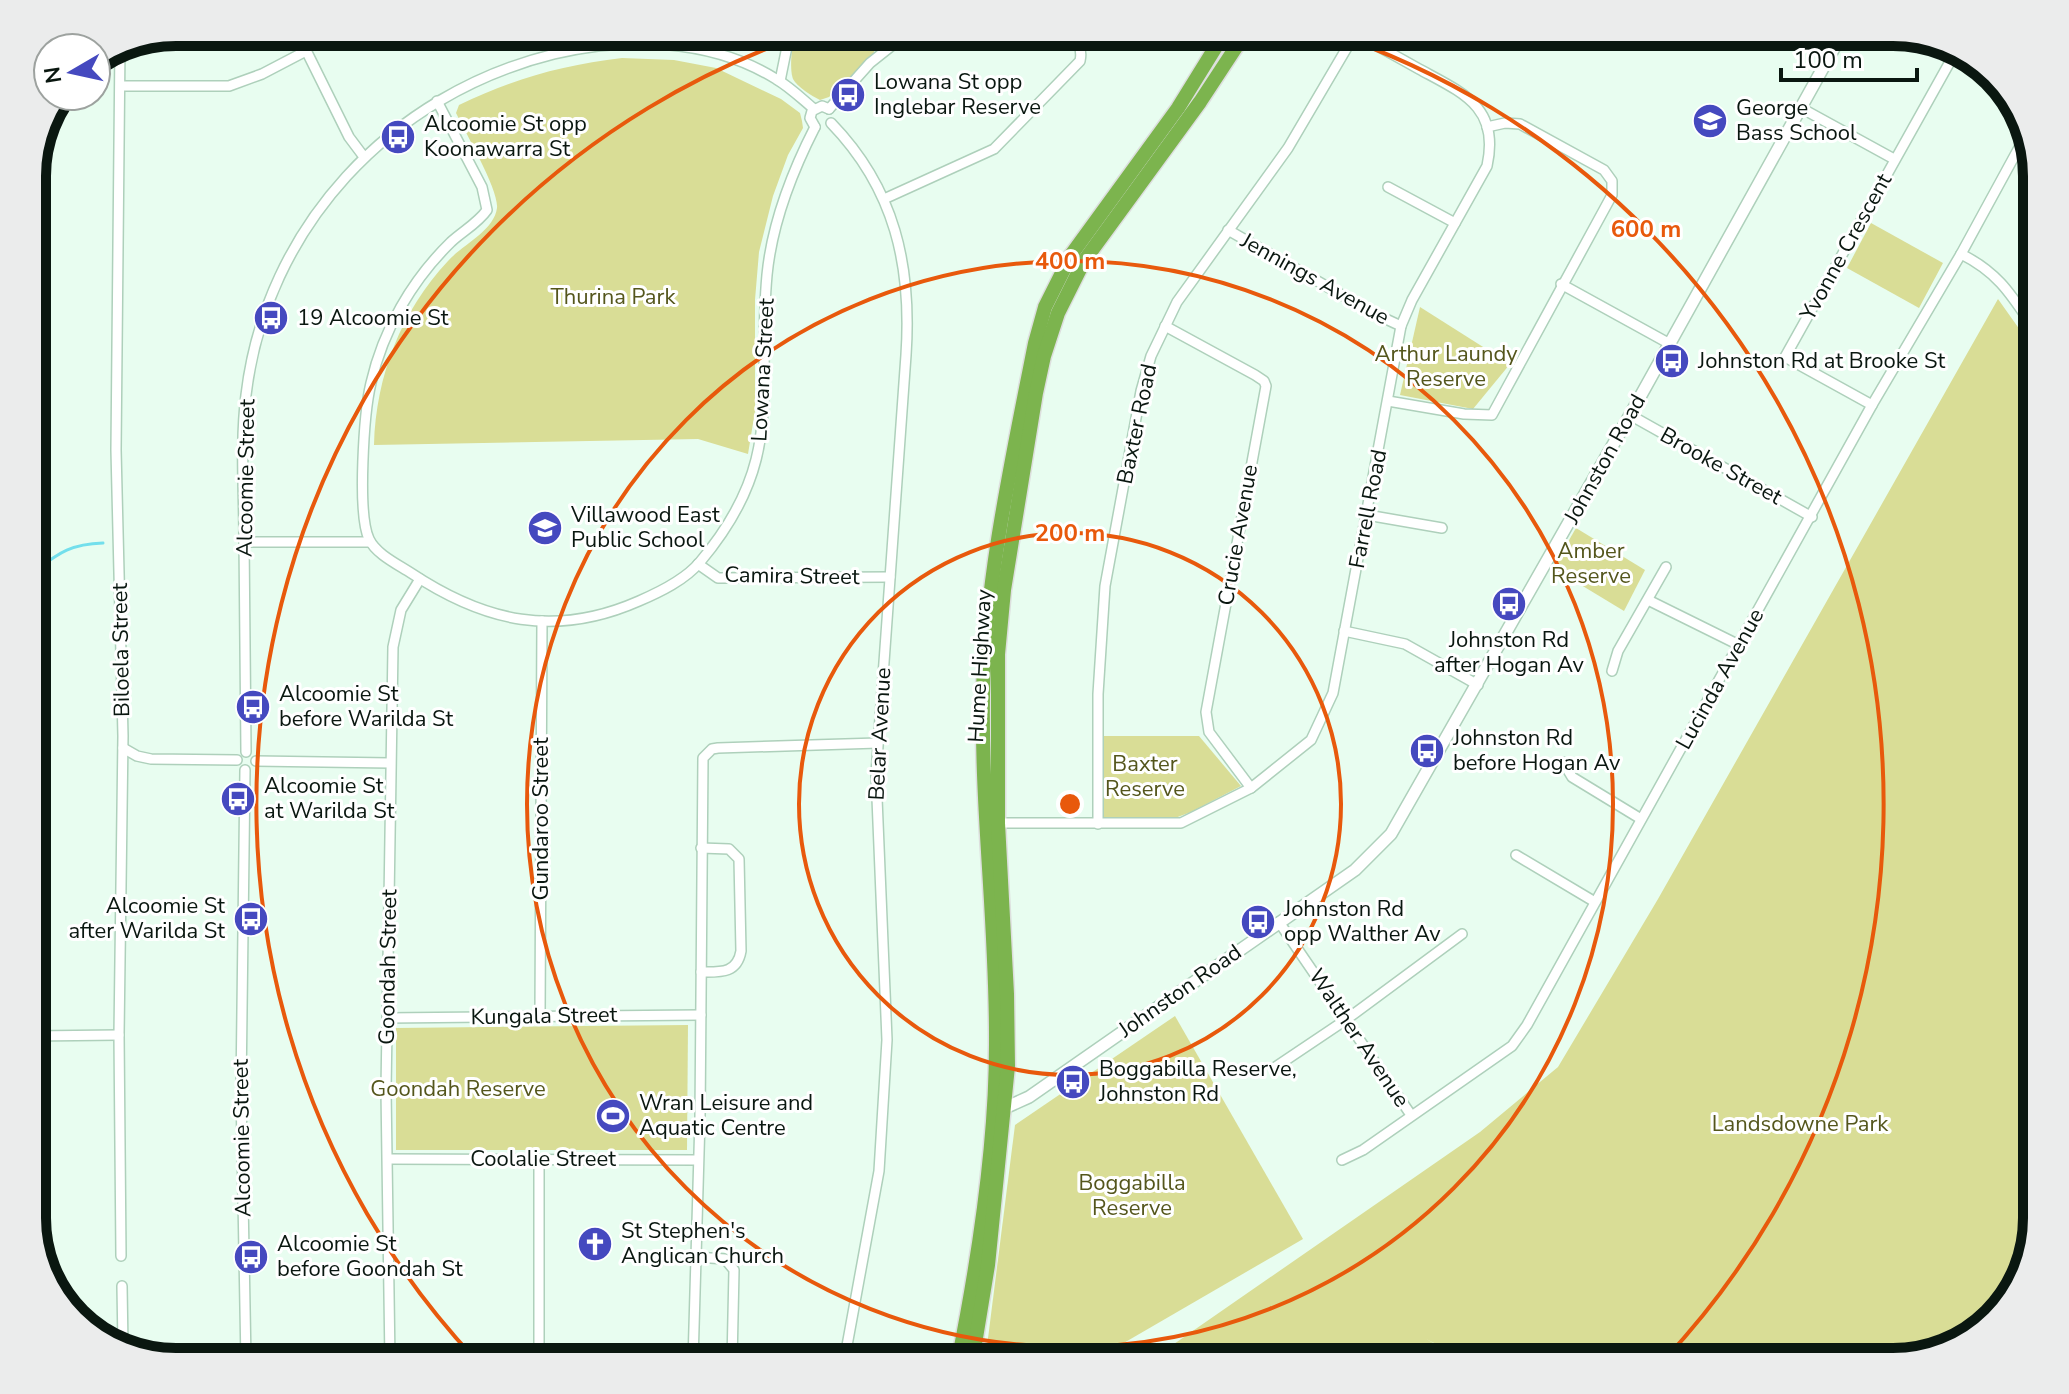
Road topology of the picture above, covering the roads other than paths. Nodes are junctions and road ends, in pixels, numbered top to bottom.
1 (304, 46) edge
2 (606, 46) edge
3 (686, 46) edge
4 (787, 46) edge
5 (1080, 46) edge
6 (1216, 46) edge
7 (1237, 46) edge
8 (1347, 46) edge
9 (1377, 46) edge
10 (1835, 46) edge
11 (888, 47) edge
12 (306, 51) junction
13 (120, 59) edge
14 (1951, 60) edge
15 (780, 81) junction
16 (121, 86) junction
17 (437, 101) junction
18 (1801, 108) junction
19 (814, 109) junction
20 (829, 109) junction
21 (831, 123) junction
22 (815, 127) junction
23 (1487, 127) junction
24 (2019, 147) edge
25 (364, 157) junction
26 (1894, 159) junction
27 (1388, 187) dead end
28 (884, 199) junction
29 (1455, 223) junction
30 (1228, 230) junction
31 (1961, 254) junction
32 (1561, 284) junction
33 (2023, 313) edge
34 (1165, 326) junction
35 (1401, 326) junction
36 (1670, 344) junction
37 (1388, 401) junction
38 (1872, 405) junction
39 (1630, 415) junction
40 (1367, 515) junction
41 (1812, 517) junction
42 (1442, 528) dead end
43 (244, 542) junction
44 (370, 542) junction
45 (698, 564) junction
46 (1666, 567) dead end
47 (890, 577) junction
48 (420, 579) junction
49 (1648, 600) junction
50 (542, 621) junction
51 (1344, 631) junction
52 (1739, 645) junction
53 (1612, 671) dead end
54 (1478, 685) junction
55 (878, 743) junction
56 (123, 748) junction
57 (246, 752) junction
58 (237, 760) junction
59 (256, 761) junction
60 (1563, 762) dead end
61 (390, 763) junction
62 (245, 770) junction
63 (1251, 788) junction
64 (1641, 819) junction
65 (998, 823) junction
66 (1098, 824) junction
67 (701, 848) junction
68 (1516, 855) dead end
69 (1595, 902) junction
70 (1279, 922) junction
71 (1462, 934) dead end
72 (701, 972) junction
73 (701, 1015) junction
74 (540, 1016) junction
75 (387, 1018) junction
76 (1347, 1019) junction
77 (119, 1035) junction
78 (46, 1036) edge
79 (1274, 1068) dead end
80 (999, 1111) junction
81 (1411, 1115) junction
82 (388, 1159) junction
83 (539, 1159) junction
84 (698, 1160) junction
85 (1342, 1160) dead end
86 (121, 1256) dead end
87 (696, 1257) junction
88 (122, 1286) dead end
89 (123, 1337) edge
90 (246, 1348) edge
91 (390, 1348) edge
92 (539, 1348) edge
93 (693, 1348) edge
94 (732, 1348) edge
95 (847, 1348) edge
96 (960, 1348) edge
97 (974, 1348) edge

1 - 12 street
2 - 17 street, Alcoomie Street
3 - 15 street, Alcoomie Street
4 - 15 street
5 - 28 street
6 - 80 highway, Hume Highway
7 - 65 highway, Hume Highway
8 - 30 street, Baxter Road
9 - 23 street
10 - 18 street, Johnston Road
11 - 20 street
12 - 16 street
12 - 25 street
13 - 16 street, Biloela Street
14 - 26 street, Yvonne Crescent
15 - 19 street, Alcoomie Street
16 - 56 street, Biloela Street
17 - 25 street, Alcoomie Street
17 - 44 street
18 - 26 street
18 - 36 street, Johnston Road
19 - 20 street
19 - 22 street
20 - 21 street
21 - 22 street
21 - 28 street, Belar Avenue
22 - 45 street, Lowana Street
23 - 29 street, Farrell Road
23 - 32 street
24 - 31 street, Lucinda Avenue
25 - 43 street, Alcoomie Street
26 - 38 street, Yvonne Crescent
27 - 29 street
28 - 47 street, Belar Avenue
29 - 35 street, Farrell Road
30 - 34 street, Baxter Road
30 - 35 street, Jennings Avenue
31 - 33 street
31 - 38 street, Lucinda Avenue
32 - 36 street
32 - 37 street
34 - 63 street, Crucie Avenue
34 - 66 street, Baxter Road
35 - 37 street, Farrell Road
36 - 39 street, Johnston Road
37 - 40 street, Farrell Road
38 - 41 street, Lucinda Avenue
39 - 41 street, Brooke Street
39 - 54 street, Johnston Road
40 - 42 street
40 - 51 street, Farrell Road
41 - 52 street, Lucinda Avenue
43 - 44 street
43 - 57 street, Alcoomie Street
44 - 48 street, Lowana Street
45 - 47 street, Camira Street
45 - 50 street, Lowana Street
46 - 49 street
47 - 55 street, Belar Avenue
48 - 50 street, Lowana Street
48 - 61 street, Goondah Street
49 - 52 street
49 - 53 street
50 - 74 street, Gundaroo Street
51 - 54 street
51 - 63 street, Farrell Road
52 - 64 street, Lucinda Avenue
54 - 70 street, Johnston Road
55 - 67 street
55 - 95 street, Belar Avenue
56 - 58 street
56 - 77 street, Biloela Street
57 - 58 street
57 - 59 street
58 - 62 street
59 - 61 street
59 - 62 street
60 - 64 street
61 - 75 street, Goondah Street
62 - 90 street, Alcoomie Street
63 - 66 street, Farrell Road
64 - 69 street, Lucinda Avenue
65 - 66 street, Farrell Road
65 - 80 highway, Hume Highway
67 - 72 street
67 - 72 street
68 - 69 street
69 - 81 street, Lucinda Avenue
70 - 76 street, Walther Avenue
70 - 80 street, Johnston Road
71 - 76 street
72 - 73 street
73 - 74 street, Kungala Street
73 - 84 street
74 - 75 street, Kungala Street
75 - 82 street, Goondah Street
76 - 79 street
76 - 81 street, Walther Avenue
77 - 78 street
77 - 86 street, Biloela Street
80 - 96 highway, Hume Highway
80 - 97 highway, Hume Highway
81 - 85 street, Lucinda Avenue
82 - 83 street, Coolalie Street
82 - 91 street, Goondah Street
83 - 84 street, Coolalie Street
83 - 92 street
84 - 87 street
87 - 93 street
87 - 94 street
88 - 89 street

